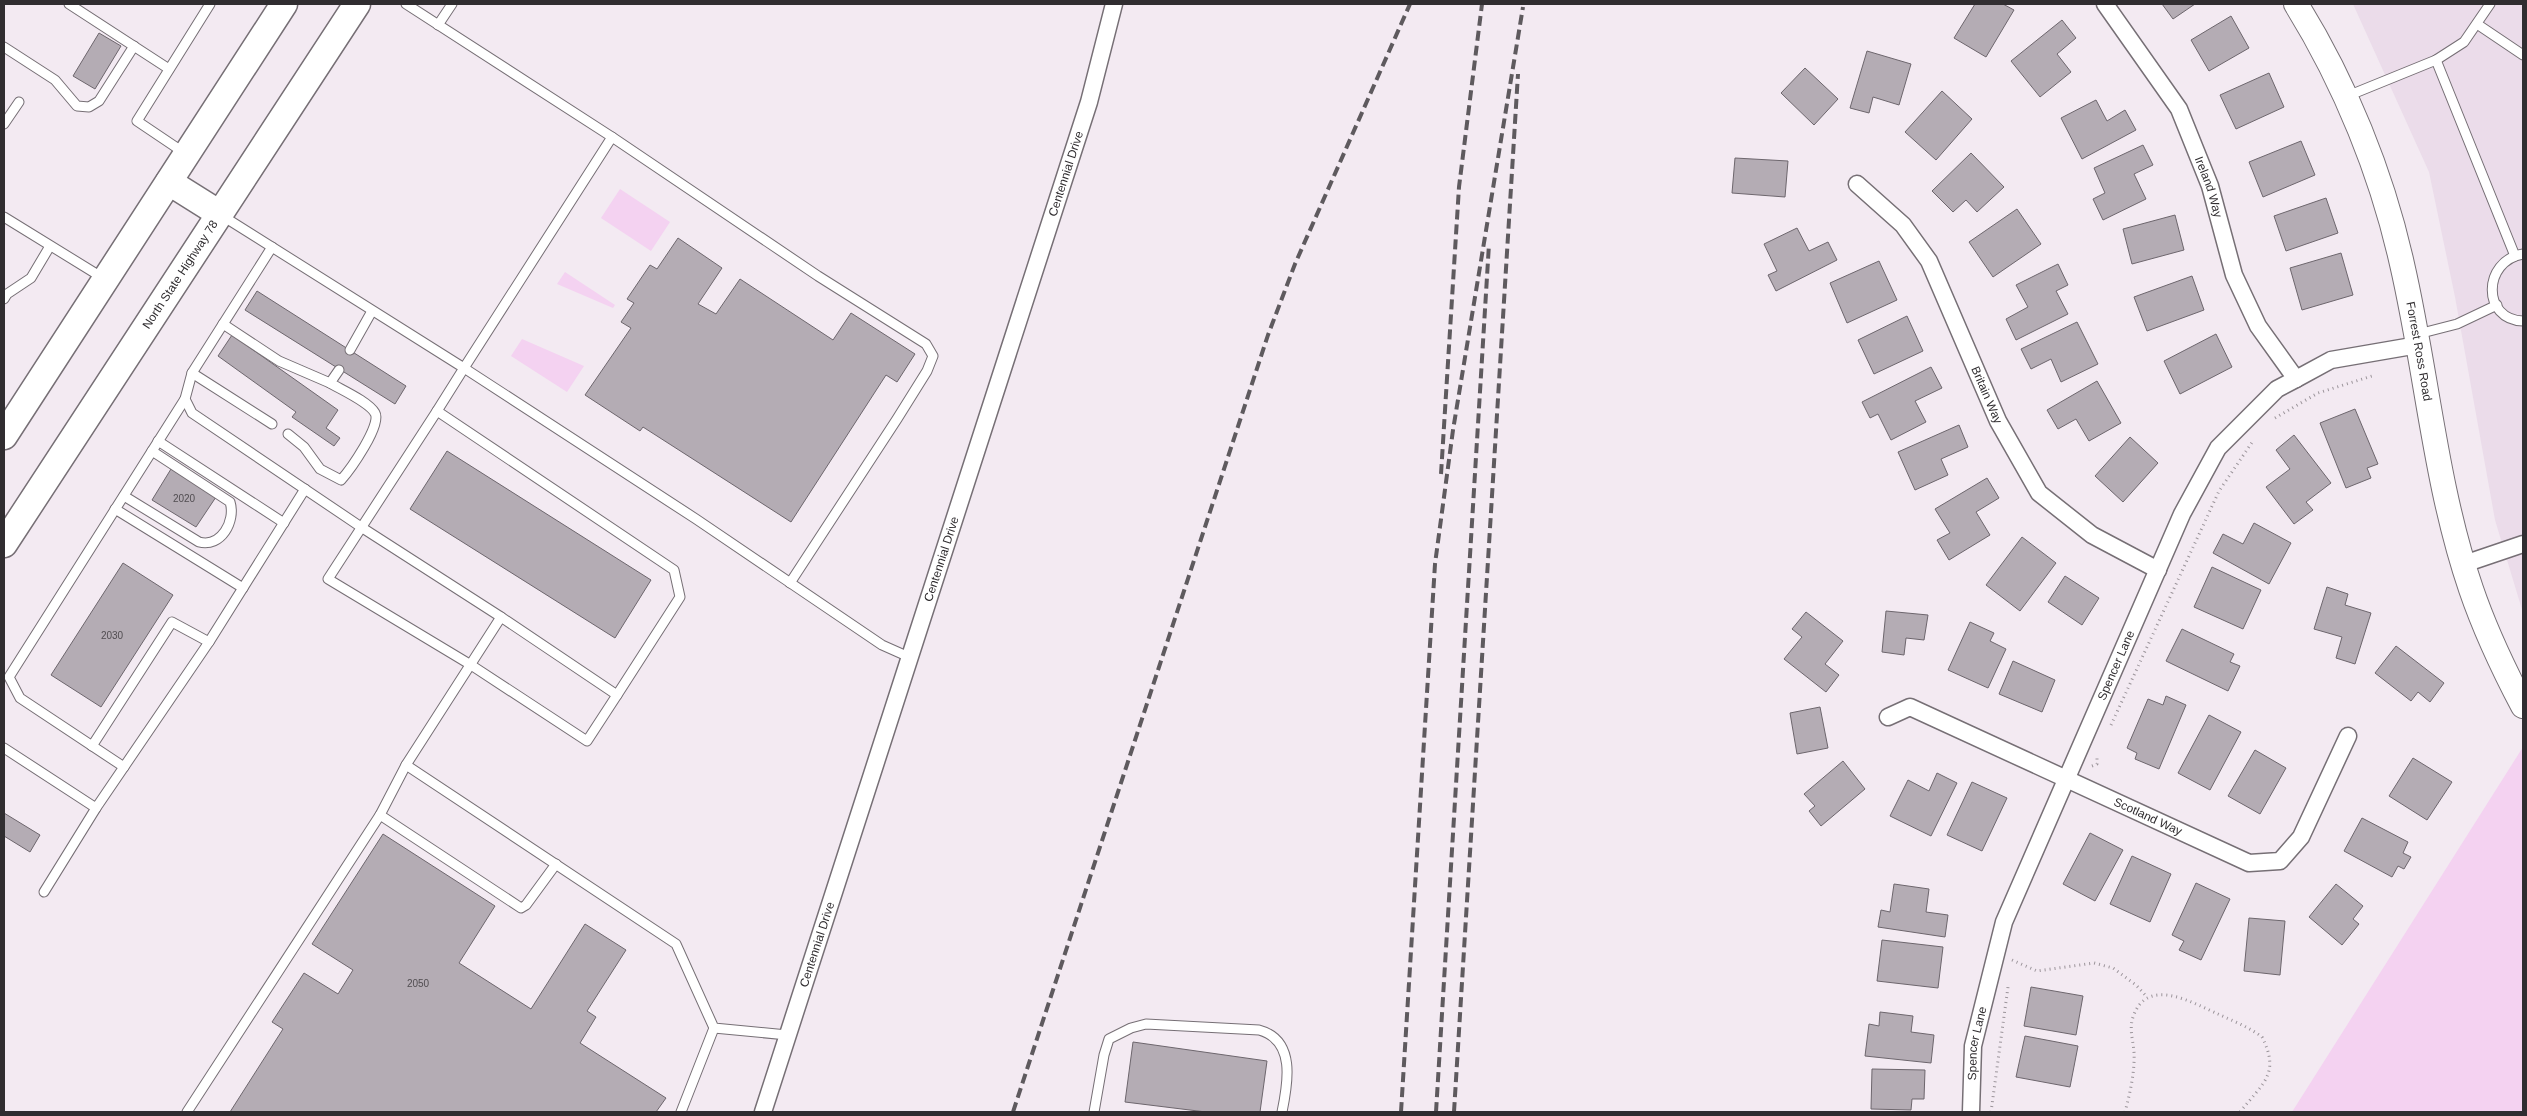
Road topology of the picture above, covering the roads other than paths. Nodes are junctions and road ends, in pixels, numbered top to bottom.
1 (69, 4) edge
2 (210, 4) edge
3 (284, 4) edge
4 (356, 4) edge
5 (406, 4) edge
6 (452, 4) edge
7 (1114, 4) edge
8 (2104, 4) edge
9 (2296, 4) edge
10 (2490, 4) edge
11 (2477, 24) junction
12 (438, 25) junction
13 (134, 46) junction
14 (4, 47) edge
15 (2523, 55) edge
16 (2436, 60) junction
17 (169, 69) junction
18 (2345, 97) junction
19 (19, 102) dead end
20 (4, 124) edge
21 (612, 137) junction
22 (187, 154) junction
23 (169, 182) junction
24 (1857, 184) dead end
25 (220, 214) junction
26 (4, 217) edge
27 (50, 246) junction
28 (272, 247) junction
29 (2519, 255) edge
30 (105, 280) junction
31 (4, 299) edge
32 (2497, 305) junction
33 (372, 312) junction
34 (2523, 321) edge
35 (223, 324) junction
36 (2417, 340) junction
37 (350, 350) dead end
38 (464, 368) junction
39 (339, 370) dead end
40 (192, 373) junction
41 (2296, 379) junction
42 (330, 383) junction
43 (185, 399) junction
44 (437, 411) junction
45 (272, 424) dead end
46 (288, 434) dead end
47 (4, 436) edge
48 (158, 441) junction
49 (152, 451) junction
50 (305, 489) junction
51 (124, 496) junction
52 (115, 509) junction
53 (284, 523) junction
54 (361, 527) junction
55 (4, 544) edge
56 (2523, 544) edge
57 (2464, 564) junction
58 (2158, 570) junction
59 (790, 582) junction
60 (243, 588) junction
61 (501, 617) junction
62 (209, 642) junction
63 (909, 657) junction
64 (472, 665) junction
65 (616, 695) junction
66 (2523, 706) edge
67 (1888, 717) dead end
68 (2348, 736) dead end
69 (92, 746) junction
70 (4, 748) edge
71 (406, 766) junction
72 (124, 767) junction
73 (2074, 781) junction
74 (96, 808) junction
75 (380, 815) junction
76 (556, 864) junction
77 (44, 892) dead end
78 (714, 1028) junction
79 (787, 1035) junction
80 (187, 1112) edge
81 (681, 1112) edge
82 (763, 1112) edge
83 (1094, 1112) edge
84 (1282, 1112) edge
85 (1971, 1112) edge

1 - 13 lane
2 - 17 lane
3 - 22 main road
4 - 25 main road, North State Highway 78
5 - 12 lane
6 - 12 lane
7 - 63 street, Centennial Drive
8 - 41 street, Ireland Way
9 - 18 street, Forrest Ross Road
10 - 11 lane
11 - 15 lane
11 - 16 lane
12 - 21 lane
13 - 14 lane
13 - 17 lane
16 - 18 lane
16 - 29 lane
17 - 22 lane
18 - 36 street, Forrest Ross Road
19 - 20 lane
21 - 38 lane
21 - 59 lane
22 - 23 main road
23 - 25 main road
23 - 30 main road
24 - 58 street, Britain Way
25 - 28 lane
25 - 55 main road, North State Highway 78
26 - 27 lane
27 - 30 lane
27 - 31 lane
28 - 33 lane
28 - 35 lane
29 - 32 lane
30 - 47 main road
32 - 34 lane
32 - 36 lane
33 - 37 lane
33 - 38 lane
35 - 40 lane
35 - 42 lane
36 - 41 street, Spencer Lane
36 - 57 street, Forrest Ross Road
38 - 44 lane
38 - 59 lane
39 - 42 lane
40 - 43 lane
40 - 45 lane
41 - 58 street, Spencer Lane
42 - 46 lane
43 - 48 lane
43 - 50 lane
44 - 54 lane
44 - 65 lane
48 - 49 lane
48 - 53 lane
49 - 51 lane
49 - 51 lane
50 - 53 lane
50 - 54 lane
51 - 52 lane
52 - 60 lane
52 - 69 lane
53 - 60 lane
54 - 61 lane
54 - 64 lane
56 - 57 street
57 - 66 street, Forrest Ross Road
58 - 73 street, Spencer Lane
59 - 63 lane
60 - 62 lane
61 - 64 lane
61 - 65 lane
62 - 69 lane
62 - 72 lane
63 - 79 street, Centennial Drive
64 - 65 lane
64 - 71 lane
67 - 73 street, Scotland Way
68 - 73 street, Scotland Way
69 - 72 lane
70 - 74 lane
71 - 75 lane
71 - 76 lane
72 - 74 lane
73 - 85 street, Spencer Lane
74 - 77 lane
75 - 76 lane
75 - 80 lane
76 - 78 lane
78 - 79 lane
78 - 81 lane
79 - 82 street, Centennial Drive
83 - 84 lane

